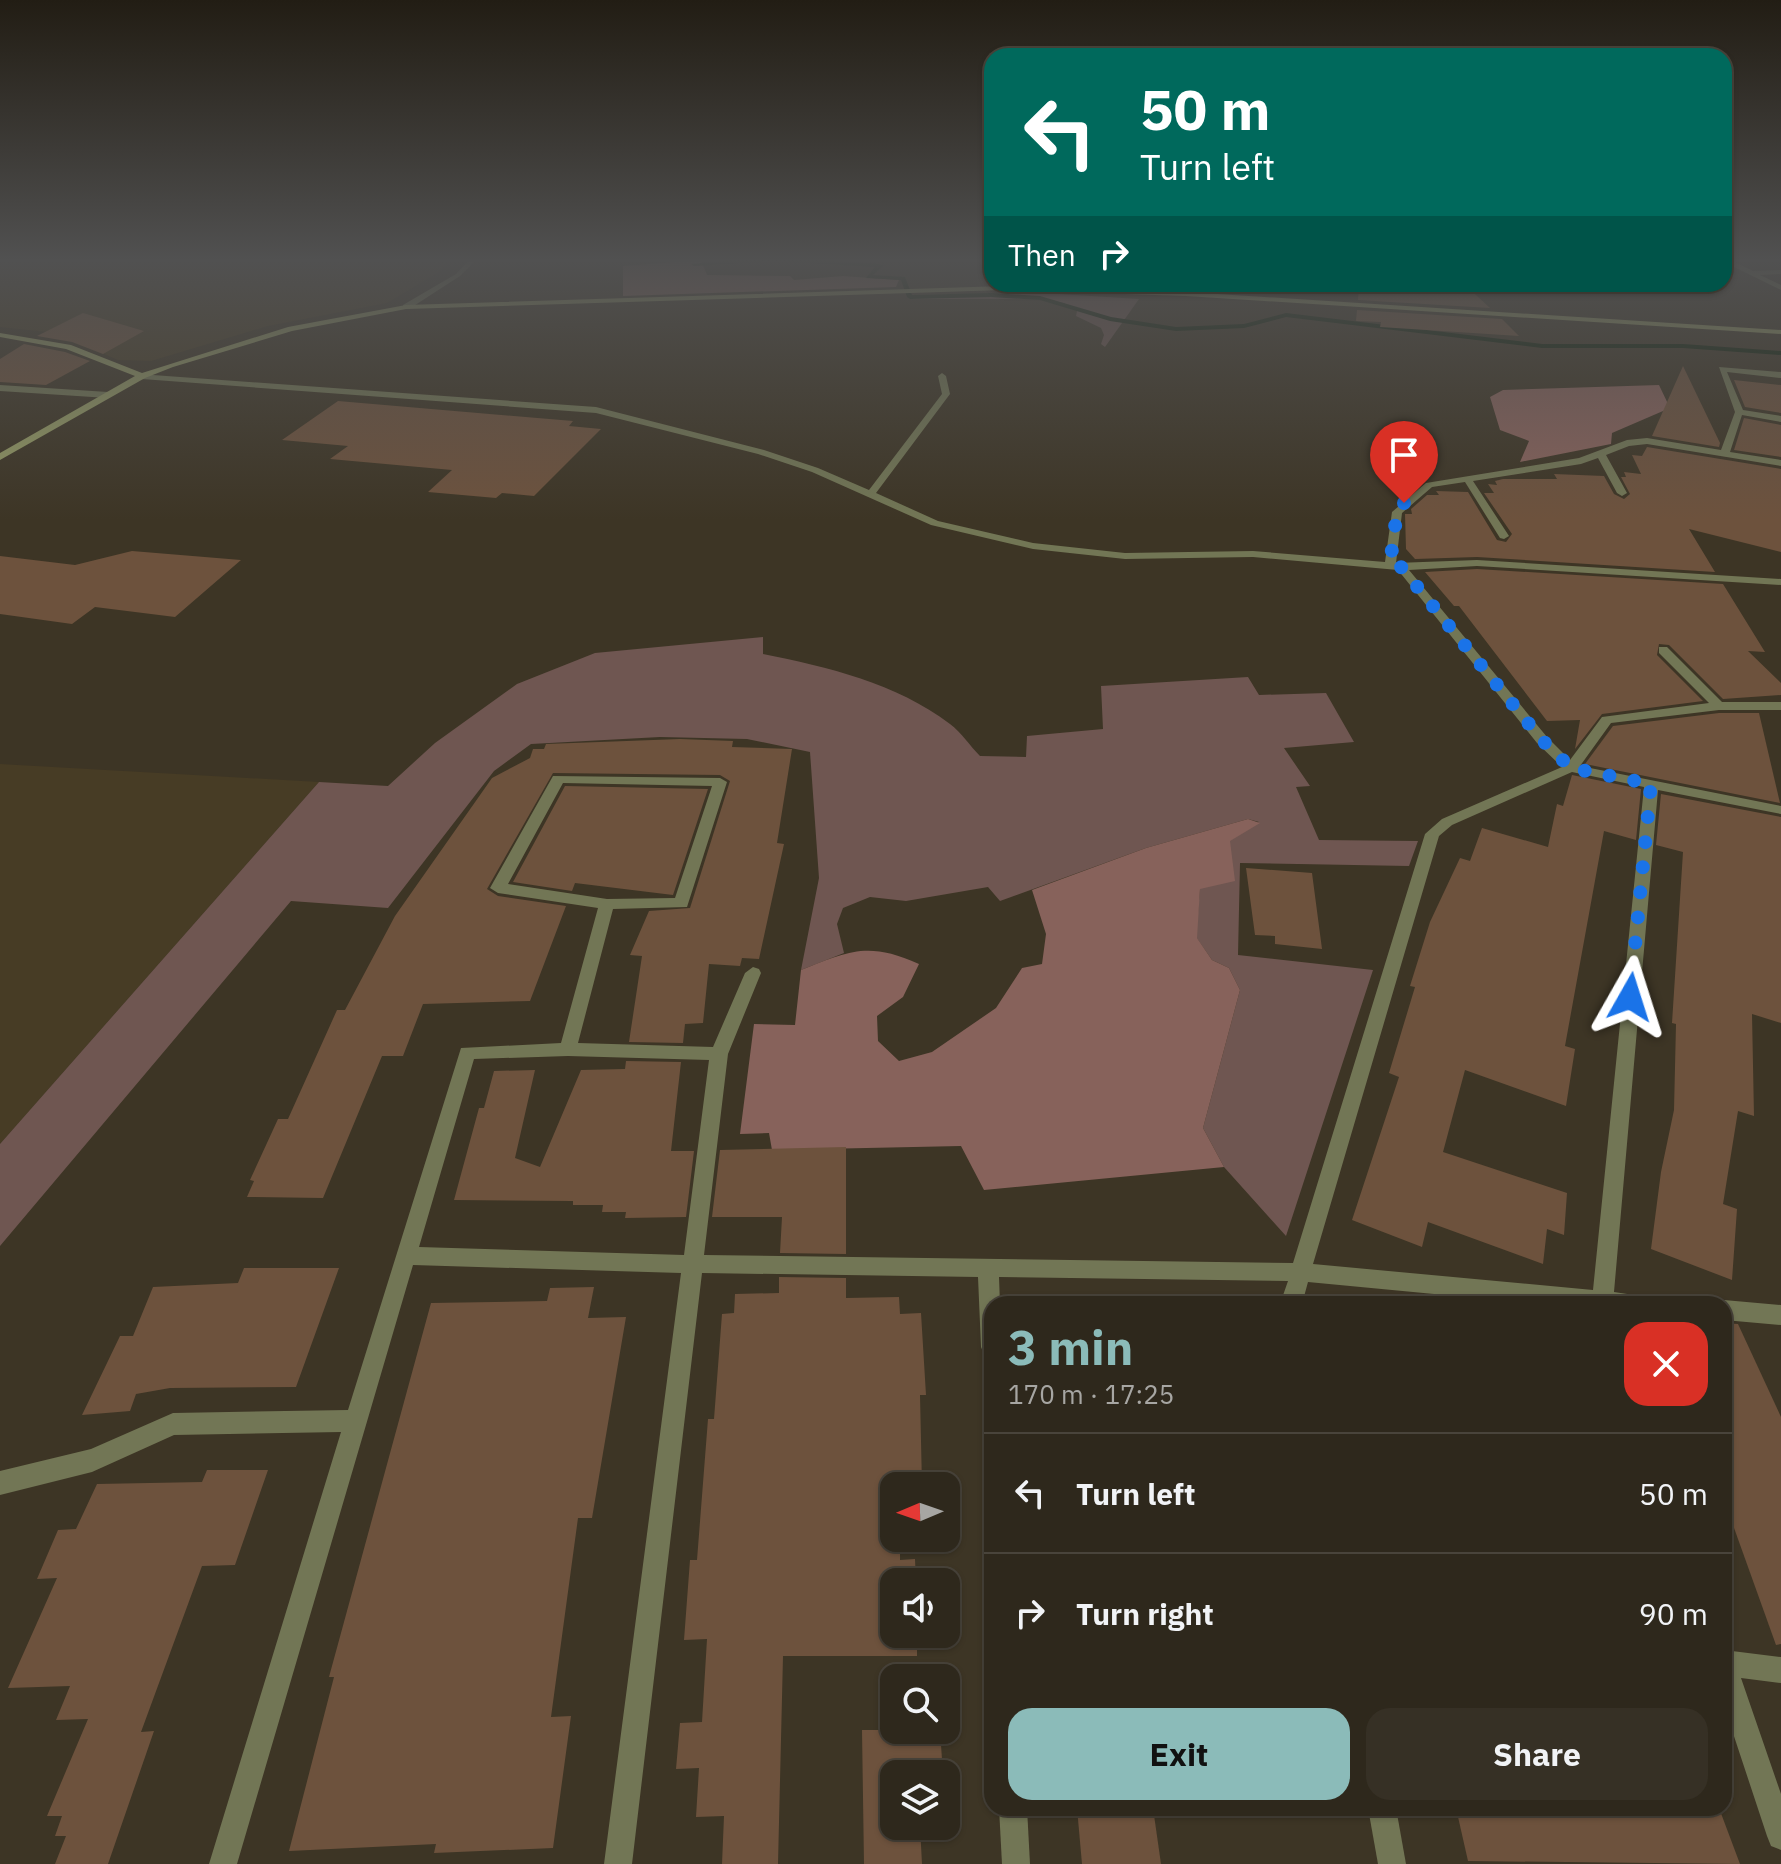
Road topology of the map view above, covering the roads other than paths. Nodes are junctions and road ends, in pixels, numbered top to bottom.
1 (62, 346) edge
2 (227, 346) edge
3 (1781, 375) edge
4 (142, 376) junction
5 (942, 376) dead end
6 (0, 388) edge
7 (108, 395) junction
8 (1739, 412) junction
9 (1781, 419) edge
10 (1600, 453) junction
11 (1724, 454) junction
12 (0, 457) edge
13 (1781, 463) edge
14 (1468, 480) junction
15 (1622, 493) dead end
16 (870, 495) junction
17 (1504, 536) dead end
18 (1395, 565) junction
19 (1781, 582) edge
20 (1663, 650) dead end
21 (1719, 706) junction
22 (1781, 706) edge
23 (1571, 768) junction
24 (1651, 784) junction
25 (1781, 810) edge
26 (607, 904) junction
27 (753, 973) dead end
28 (568, 1049) junction
29 (719, 1054) junction
30 (407, 1256) junction
31 (695, 1264) junction
32 (988, 1268) junction
33 (1298, 1272) junction
34 (989, 1296) edge
35 (1293, 1296) edge
36 (1540, 1296) edge
37 (1602, 1296) edge
38 (1732, 1311) edge
39 (1781, 1315) edge
40 (355, 1421) junction
41 (0, 1483) edge
42 (1732, 1665) edge
43 (1781, 1670) edge
44 (1732, 1688) edge
45 (1013, 1816) edge
46 (1383, 1816) edge
47 (1781, 1836) edge
48 (223, 1864) edge
49 (618, 1864) edge
50 (1016, 1864) edge
51 (1392, 1864) edge

1 - 4 street
2 - 4 street
3 - 8 street
4 - 7 street
4 - 16 street
5 - 16 street
6 - 7 street
7 - 12 street
8 - 9 street
8 - 11 street
10 - 11 street
10 - 14 street
10 - 15 street
11 - 13 street
14 - 17 street
14 - 18 street
16 - 18 street
18 - 19 street
18 - 23 street
20 - 21 street
21 - 22 street
21 - 23 street
23 - 24 street
23 - 33 street
24 - 25 street
24 - 37 street
26 - 26 street
26 - 28 street
27 - 29 street
28 - 29 street
28 - 30 street
29 - 31 street
30 - 31 street
30 - 40 street
31 - 32 street
31 - 49 street
32 - 33 street
32 - 34 street
33 - 35 street
33 - 36 street
38 - 39 street
40 - 41 street
40 - 48 street
42 - 43 street
44 - 47 street
45 - 50 street
46 - 51 street

